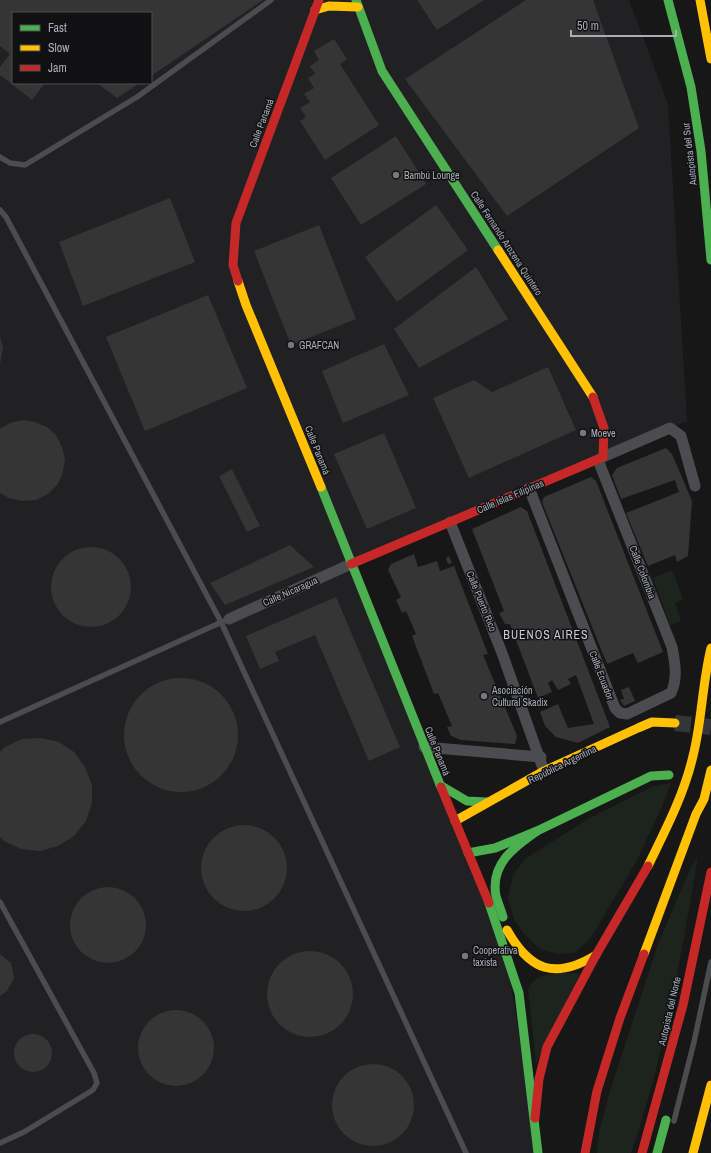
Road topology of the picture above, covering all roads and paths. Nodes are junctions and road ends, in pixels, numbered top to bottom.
1 (271, 0) edge
2 (319, 0) edge
3 (668, 0) edge
4 (700, 0) edge
5 (357, 3) edge
6 (315, 10) junction
7 (711, 59) edge
8 (0, 157) edge
9 (0, 210) edge
10 (711, 260) edge
11 (601, 459) junction
12 (695, 486) dead end
13 (529, 488) junction
14 (450, 522) junction
15 (351, 564) junction
16 (225, 620) junction
17 (711, 648) edge
18 (674, 687) joint
19 (0, 722) edge
20 (675, 723) tunnel mouth
21 (424, 748) junction
22 (541, 757) junction
23 (704, 761) dead end
24 (711, 770) edge
25 (544, 771) junction
26 (669, 775) dead end
27 (440, 785) junction
28 (489, 802) junction
29 (696, 814) junction
30 (455, 821) junction
31 (537, 831) junction
32 (468, 853) junction
33 (711, 872) edge
34 (708, 891) junction
35 (0, 902) edge
36 (489, 903) junction
37 (710, 926) dead end
38 (506, 927) junction
39 (704, 954) dead end
40 (596, 955) junction
41 (711, 962) edge
42 (544, 968) junction
43 (532, 974) dead end
44 (523, 983) dead end
45 (519, 993) junction
46 (711, 1085) edge
47 (535, 1118) junction
48 (671, 1131) dead end
49 (0, 1143) edge
50 (466, 1153) edge
51 (538, 1153) edge
52 (585, 1153) edge
53 (642, 1153) edge
54 (657, 1153) edge
55 (693, 1153) edge

1 - 8 lane
2 - 6 main road, Calle Panamá
3 - 10 main road, Autopista del Sur
4 - 7 main road
5 - 6 main road
5 - 11 main road, Calle Fernando Arozena Quintero
6 - 15 main road, Calle Panamá
9 - 16 lane
11 - 12 street, Calle Islas Filipinas
11 - 13 main road, Calle Islas Filipinas
11 - 18 street, Calle Colombia
13 - 14 main road, Calle Islas Filipinas
13 - 18 street, Calle Ecuador
14 - 15 main road, Calle Islas Filipinas
14 - 22 street, Calle Puerto Rico
15 - 16 street, Calle Nicaragua
15 - 21 main road, Calle Panamá
16 - 19 lane
16 - 50 lane
17 - 40 main road
20 - 25 main road, República Argentina
21 - 22 street, República Argentina
21 - 27 main road, Calle Panamá
22 - 25 street, Calle Puerto Rico
23 - 29 main road
24 - 29 main road
25 - 28 main road, República Argentina
26 - 31 main road
27 - 28 main road
27 - 30 main road, Calle Panamá
28 - 30 main road, República Argentina
29 - 52 main road
30 - 32 main road, Calle Panamá
31 - 32 main road
31 - 38 main road
32 - 36 main road, Calle Panamá
33 - 34 main road, Autopista del Norte
34 - 37 main road
34 - 53 main road, Autopista del Norte
35 - 49 lane
36 - 38 main road
36 - 45 main road
38 - 42 main road
39 - 54 main road
40 - 42 main road
40 - 47 main road
41 - 48 lane
42 - 43 main road
44 - 45 main road
45 - 47 main road
46 - 55 main road
47 - 51 main road

